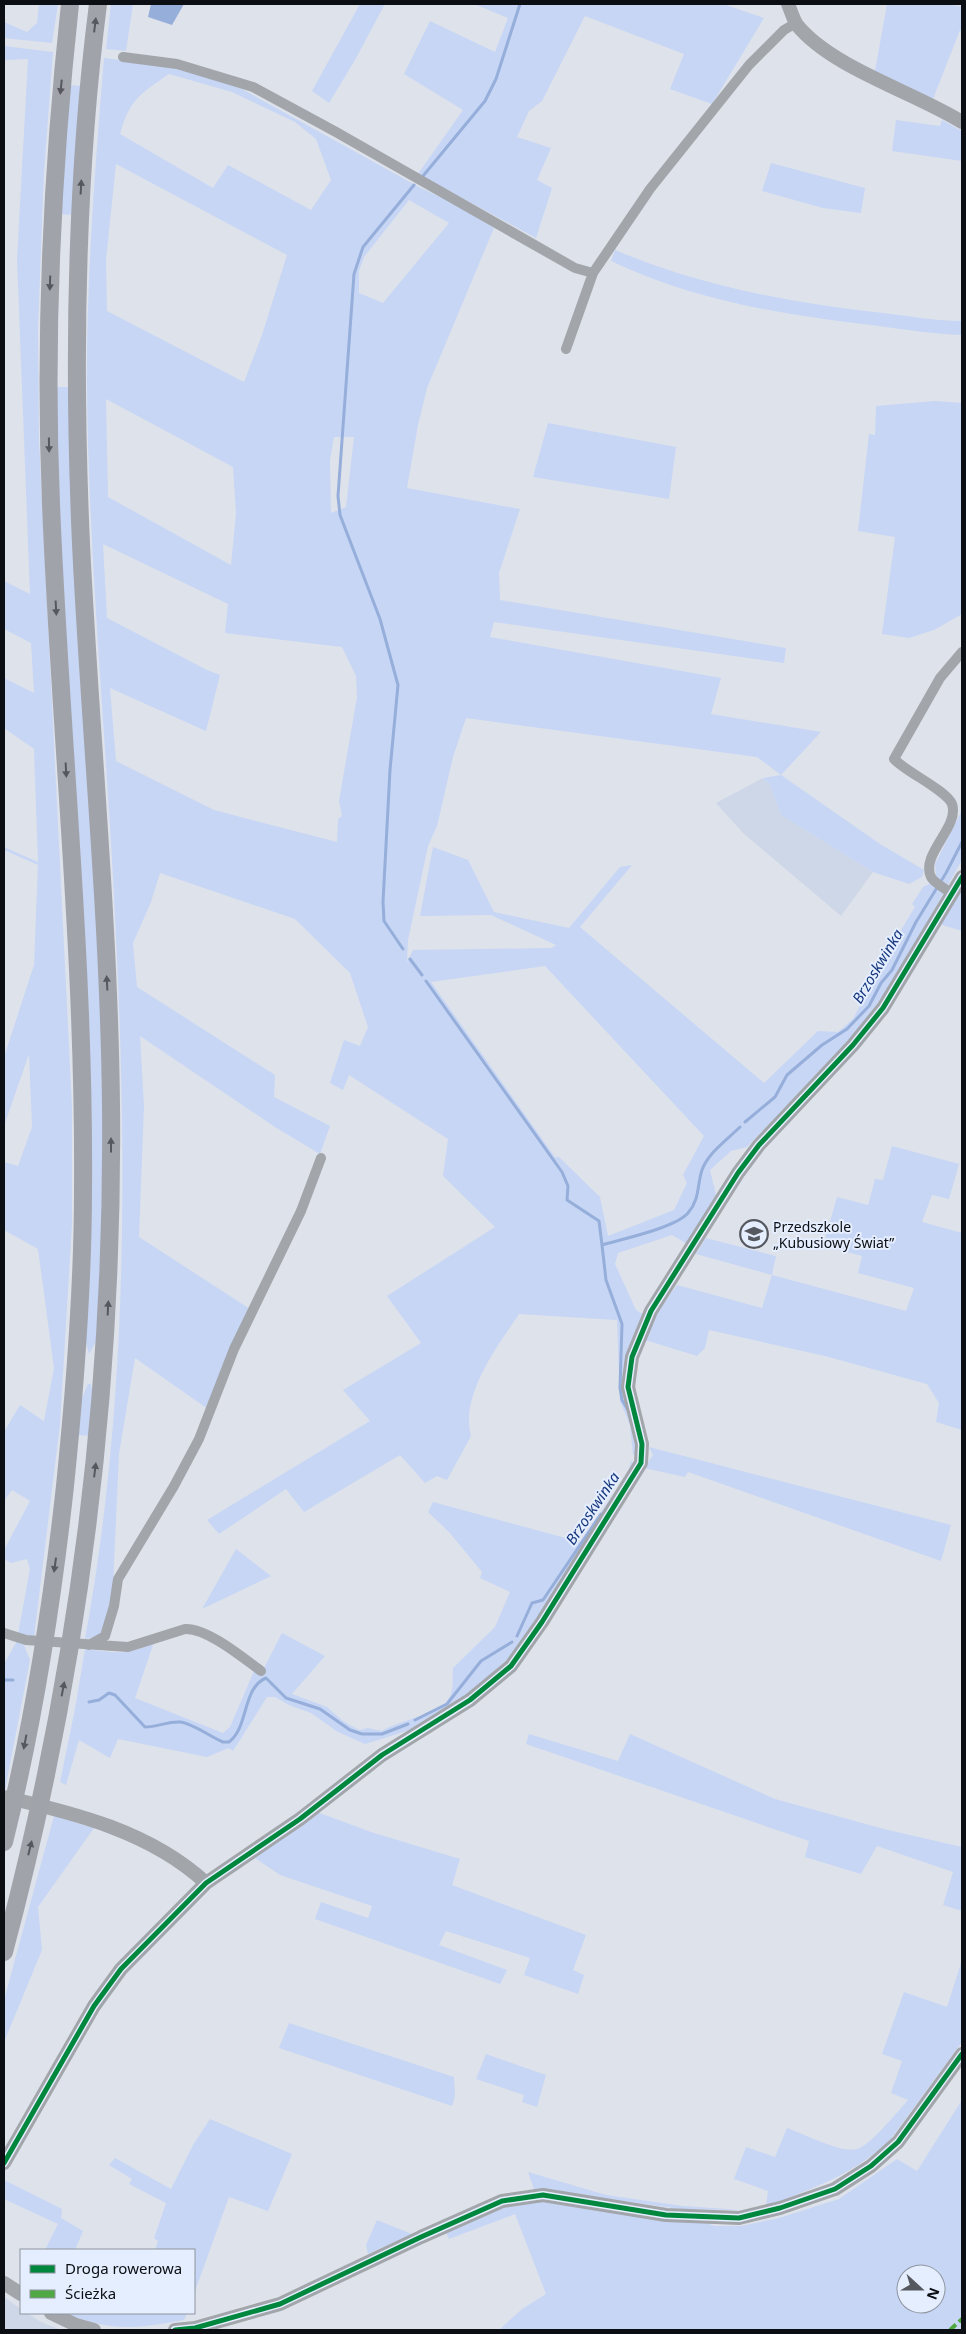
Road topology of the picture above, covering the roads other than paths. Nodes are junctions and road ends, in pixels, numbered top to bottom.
1 (70, 4) edge
2 (98, 4) edge
3 (788, 4) edge
4 (796, 23) junction
5 (123, 57) dead end
6 (962, 122) edge
7 (593, 274) junction
8 (566, 349) dead end
9 (962, 652) edge
10 (962, 876) edge
11 (942, 887) junction
12 (321, 1158) dead end
13 (4, 1633) edge
14 (89, 1645) junction
15 (260, 1671) dead end
16 (4, 1797) edge
17 (4, 1842) edge
18 (206, 1883) junction
19 (4, 1952) edge
20 (962, 2054) edge
21 (4, 2163) edge
22 (4, 2283) edge
23 (20, 2293) edge
24 (53, 2314) edge
25 (89, 2330) edge
26 (175, 2330) edge

1 -> 17 highway
19 -> 2 highway
3 - 4 street
4 - 6 street
4 - 7 street
5 - 7 street
7 - 8 street
9 - 11 street
10 - 11 street
11 - 18 street
12 - 14 street
13 - 14 street
14 - 15 street
16 - 18 street
18 - 21 street
20 - 26 street
22 - 23 street
24 - 25 street

